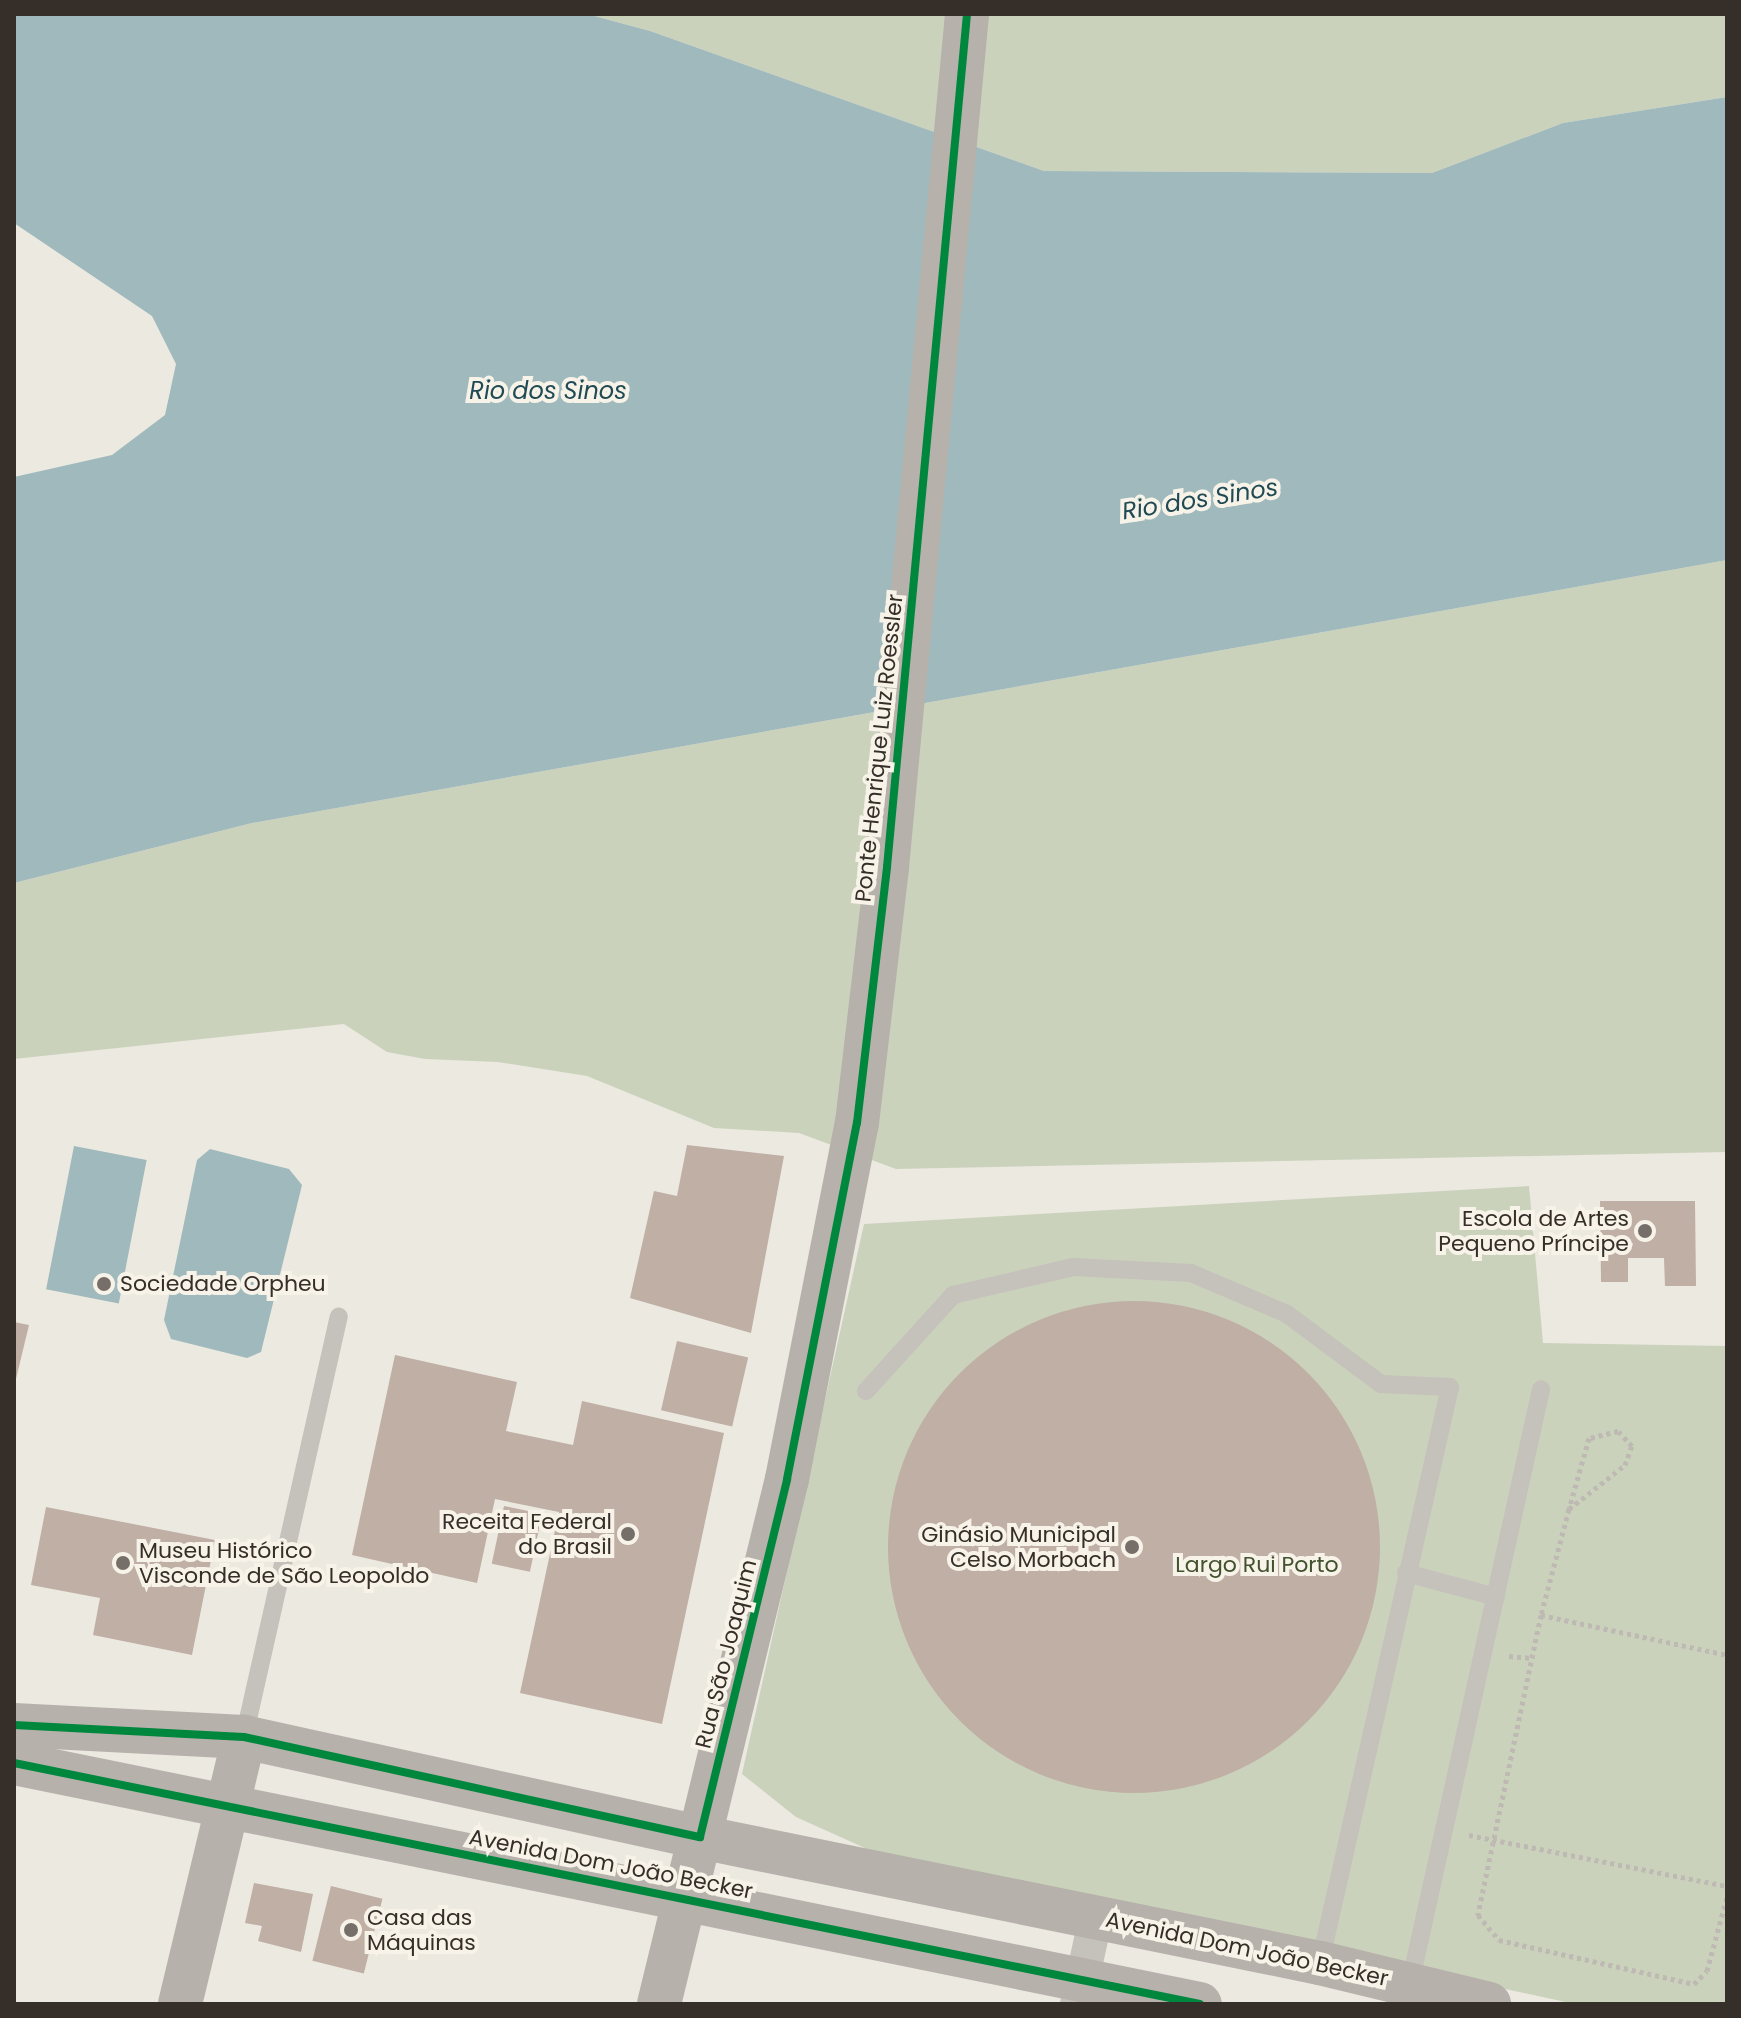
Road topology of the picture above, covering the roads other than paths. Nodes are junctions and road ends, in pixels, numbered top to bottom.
1 (967, 14) edge
2 (339, 1317) dead end
3 (1541, 1389) dead end
4 (866, 1391) dead end
5 (787, 1479) joint
6 (1406, 1573) junction
7 (1496, 1597) junction
8 (14, 1725) edge
9 (244, 1737) junction
10 (14, 1763) edge
11 (228, 1805) junction
12 (700, 1837) junction
13 (685, 1898) junction
14 (1096, 1916) junction
15 (1320, 1963) junction
16 (1410, 1984) junction
17 (1080, 1991) edge
18 (180, 2004) edge
19 (659, 2004) edge
20 (1200, 2004) edge
21 (1489, 2004) edge

1 - 5 main road, Ponte Henrique Luiz Roessler
2 - 9 lane
3 - 7 lane
4 - 6 lane
5 - 12 main road, Rua São Joaquim
6 - 7 lane
6 - 15 lane
7 - 16 lane
8 - 9 main road, Avenida Dom João Becker
9 - 11 main road
9 - 12 main road, Avenida Dom João Becker
10 - 11 main road, Avenida Dom João Becker
11 - 13 main road, Avenida Dom João Becker
11 - 18 main road
12 - 13 main road, Rua São Joaquim
12 - 14 main road, Avenida Dom João Becker
13 - 17 main road, Avenida Dom João Becker
13 - 19 main road, Rua São Joaquim
14 - 15 main road, Avenida Dom João Becker
14 - 17 street
15 - 16 main road, Avenida Dom João Becker
16 - 21 main road, Avenida Dom João Becker
17 - 20 main road, Avenida Dom João Becker

